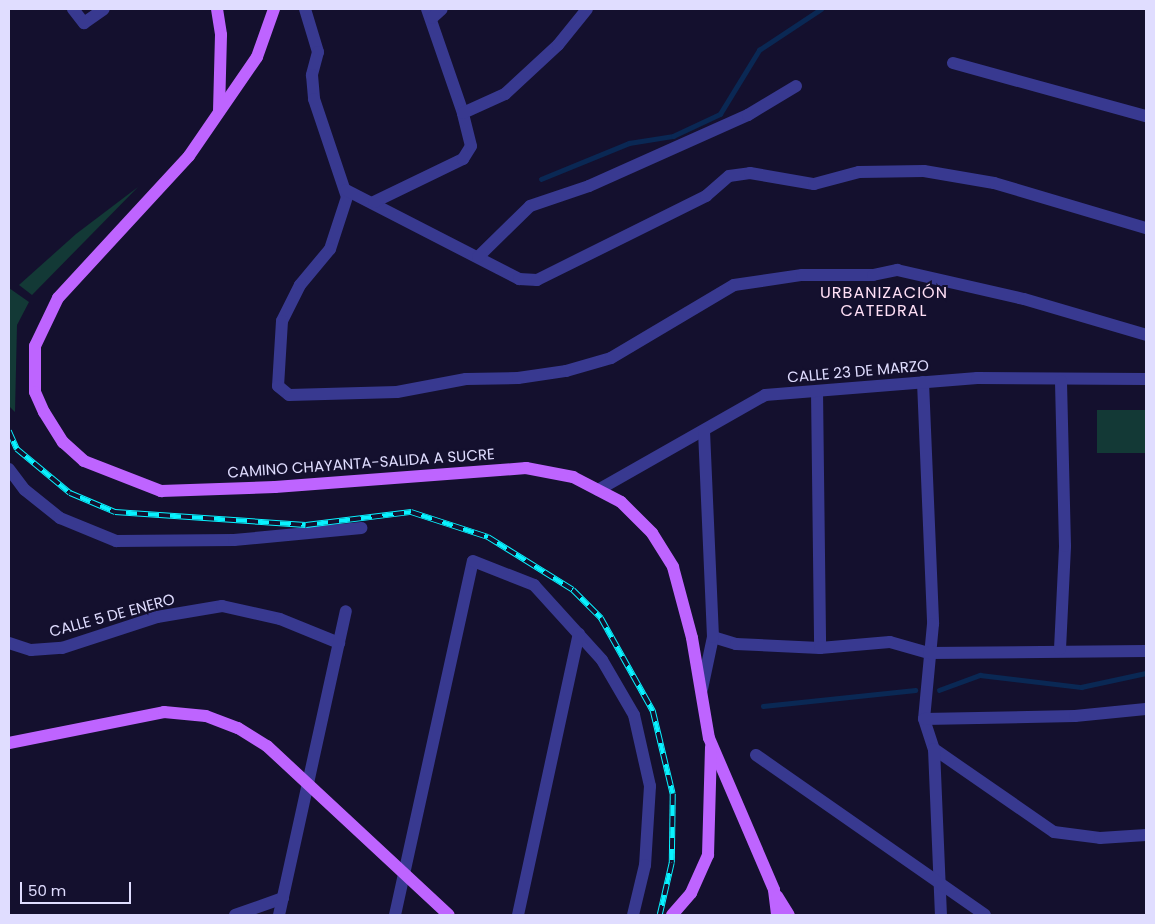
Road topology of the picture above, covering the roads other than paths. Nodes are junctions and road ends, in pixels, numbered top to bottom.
1 (73, 9) edge
2 (104, 9) edge
3 (217, 9) edge
4 (274, 9) edge
5 (305, 9) edge
6 (442, 9) edge
7 (587, 9) edge
8 (430, 14) edge
9 (953, 63) dead end
10 (796, 86) dead end
11 (218, 111) junction
12 (463, 113) junction
13 (1146, 116) edge
14 (346, 190) junction
15 (374, 202) junction
16 (1146, 228) edge
17 (478, 257) junction
18 (1146, 334) edge
19 (1146, 379) edge
20 (1061, 381) junction
21 (923, 382) junction
22 (817, 391) junction
23 (704, 431) junction
24 (9, 469) edge
25 (598, 490) junction
26 (361, 528) dead end
27 (346, 611) dead end
28 (579, 634) junction
29 (713, 637) junction
30 (9, 643) edge
31 (338, 643) junction
32 (820, 648) junction
33 (1060, 650) junction
34 (1146, 651) edge
35 (929, 653) junction
36 (702, 689) junction
37 (1146, 709) edge
38 (924, 719) junction
39 (708, 738) junction
40 (9, 743) edge
41 (934, 749) junction
42 (756, 755) dead end
43 (307, 784) junction
44 (1146, 836) edge
45 (405, 874) junction
46 (941, 885) junction
47 (774, 890) junction
48 (283, 898) junction
49 (235, 915) edge
50 (279, 915) edge
51 (395, 915) edge
52 (449, 915) edge
53 (518, 915) edge
54 (633, 915) edge
55 (672, 915) edge
56 (777, 915) edge
57 (789, 915) edge
58 (941, 915) edge
59 (985, 915) edge

1 - 2 street
3 - 11 main road
4 - 11 main road, CAMINO CHAYANTA-SALIDA A SUCRE
5 - 14 street
6 - 8 street
7 - 12 street
8 - 12 street
9 - 13 street
10 - 17 street
11 - 25 main road, CAMINO CHAYANTA-SALIDA A SUCRE
12 - 15 street
14 - 15 street
14 - 18 street
15 - 17 street
16 - 17 street
19 - 20 street, CALLE 23 DE MARZO
20 - 21 street, CALLE 23 DE MARZO
20 - 33 street
21 - 22 street, CALLE 23 DE MARZO
21 - 35 street
22 - 23 street, CALLE 23 DE MARZO
22 - 32 street
23 - 25 street, CALLE 23 DE MARZO
23 - 29 street
24 - 26 street
25 - 36 main road, CAMINO CHAYANTA-SALIDA A SUCRE
27 - 31 street
28 - 45 street
28 - 53 street
28 - 54 street
29 - 32 street
29 - 36 street
30 - 31 street, CALLE 5 DE ENERO
31 - 43 street
32 - 35 street
33 - 34 street
33 - 35 street
35 - 38 street
36 - 39 main road, CAMINO CHAYANTA-SALIDA A SUCRE
37 - 38 street
38 - 41 street
39 - 47 main road, CAMINO CHAYANTA-SALIDA A SUCRE
39 - 55 main road
40 - 43 main road
41 - 44 street
41 - 46 street
42 - 46 street
43 - 45 main road
43 - 48 street
45 - 51 street
45 - 52 main road
46 - 58 street
46 - 59 street
47 - 56 main road, CAMINO CHAYANTA-SALIDA A SUCRE
47 - 57 main road
48 - 49 street
48 - 50 street

